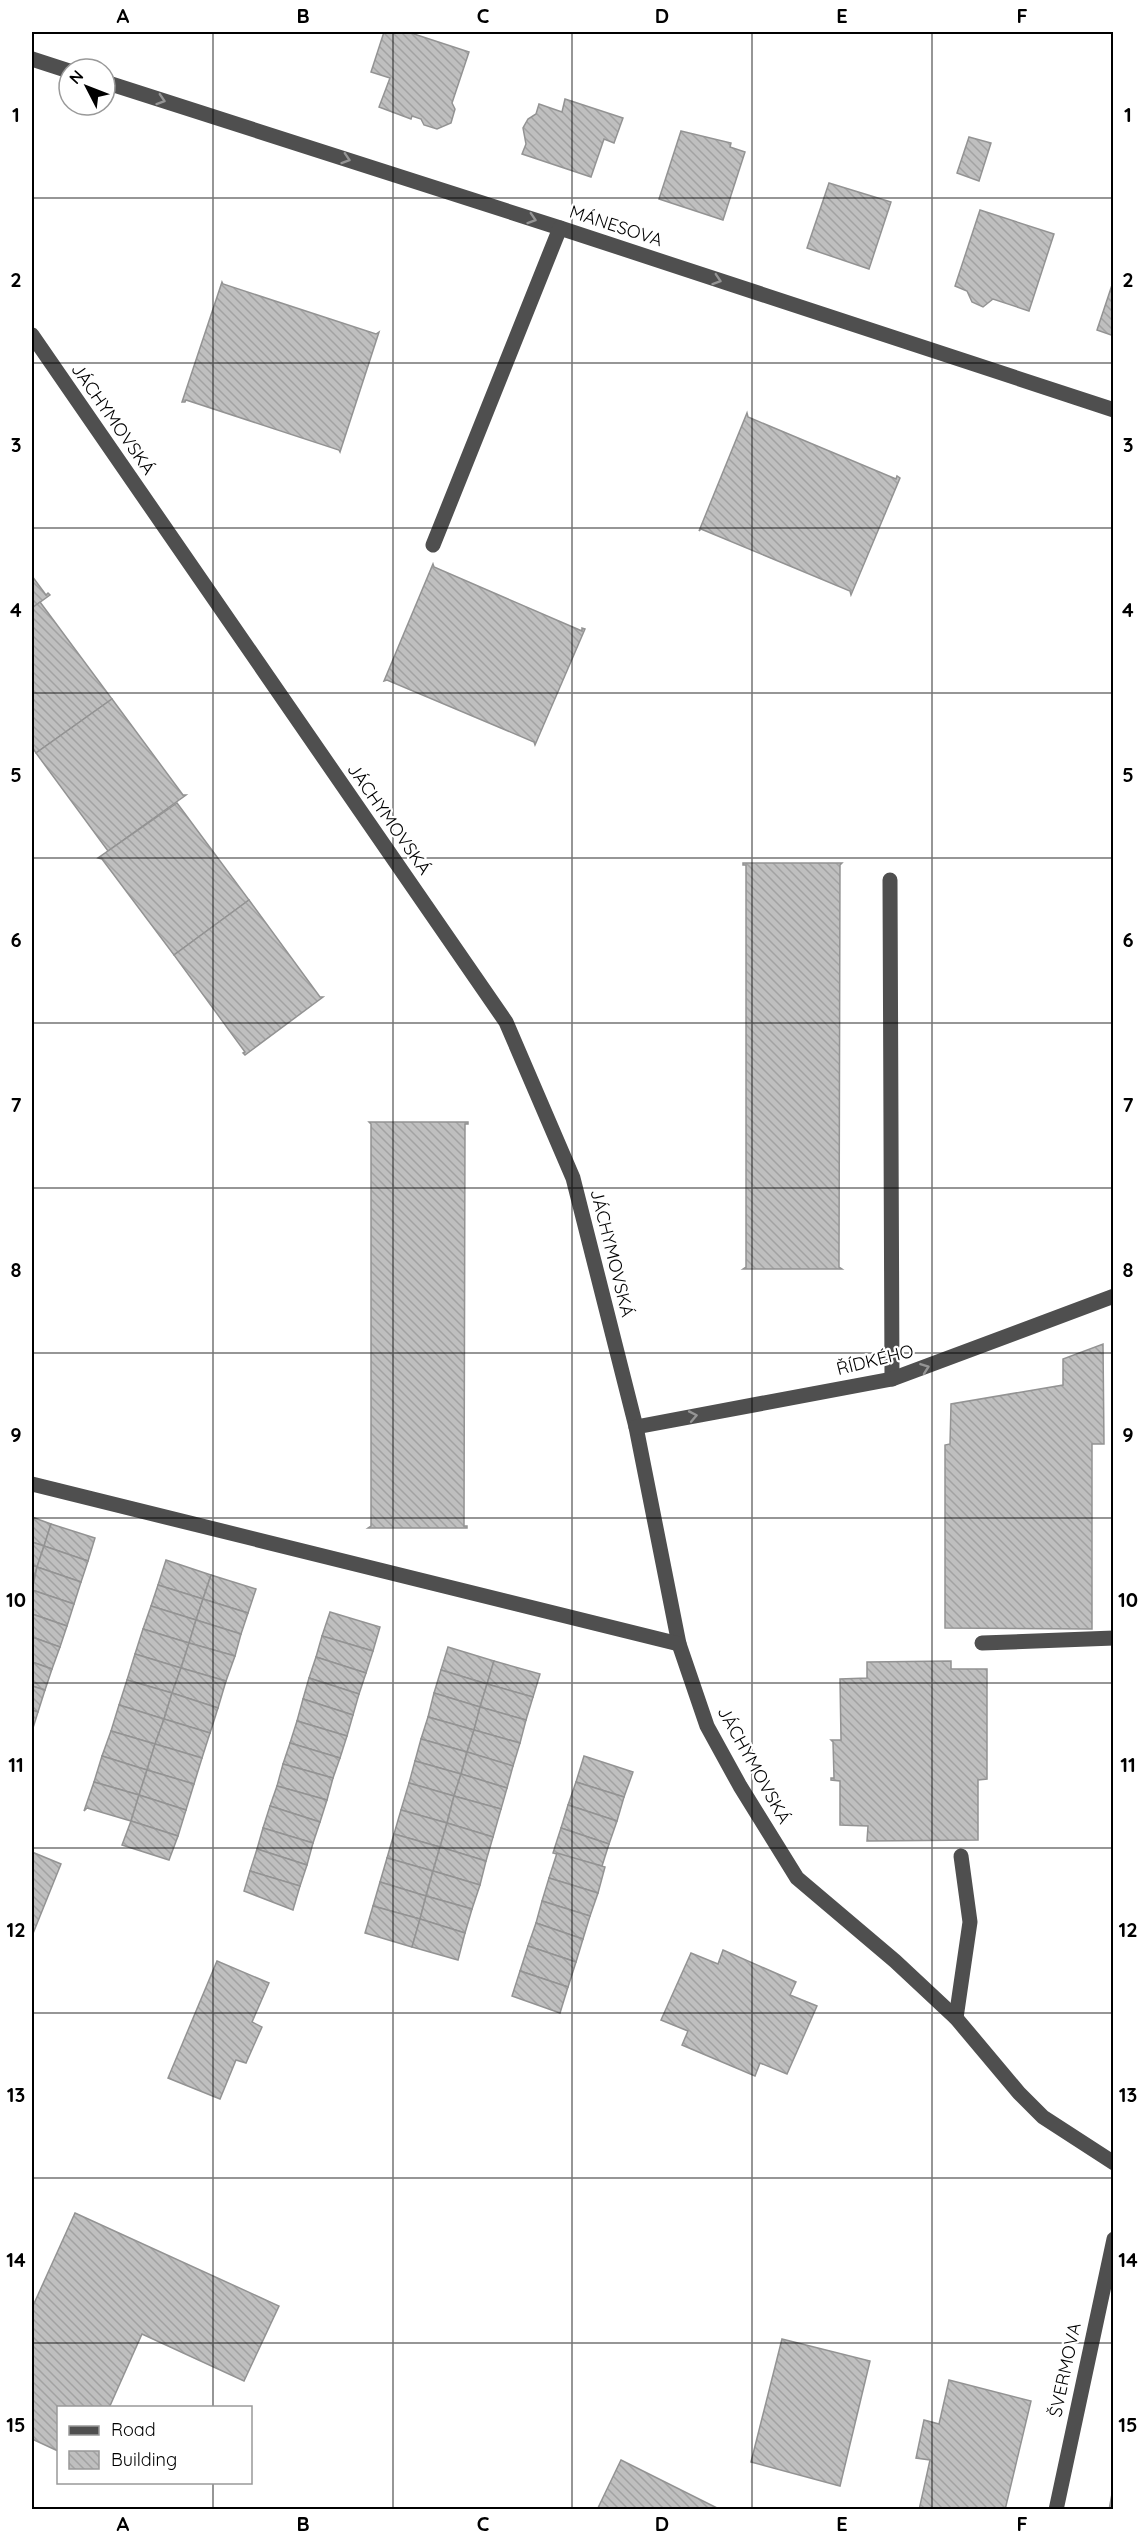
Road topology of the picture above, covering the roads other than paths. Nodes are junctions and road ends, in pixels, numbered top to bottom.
1 (32, 59) edge
2 (57, 67) edge
3 (117, 86) edge
4 (560, 228) junction
5 (32, 335) edge
6 (1113, 410) edge
7 (433, 545) dead end
8 (890, 880) dead end
9 (1113, 1296) edge
10 (892, 1379) junction
11 (636, 1427) junction
12 (32, 1484) edge
13 (1113, 1638) edge
14 (982, 1643) dead end
15 (679, 1644) junction
16 (961, 1856) dead end
17 (956, 2018) junction
18 (1113, 2163) edge
19 (1113, 2238) edge
20 (1110, 2272) edge
21 (1056, 2510) edge

1 - 2 street
3 -> 4 street, MÁNESOVA
4 -> 6 street, MÁNESOVA
4 - 7 street
5 - 11 street, JÁCHYMOVSKÁ
8 - 10 street
10 -> 9 street, ŘÍDKÉHO
11 -> 10 street, ŘÍDKÉHO
11 - 15 street, JÁCHYMOVSKÁ
12 - 15 street
13 - 14 street
15 - 17 street, JÁCHYMOVSKÁ
16 - 17 street
17 - 18 street, JÁCHYMOVSKÁ
19 - 20 street, ŠVERMOVA
20 - 21 street, ŠVERMOVA

